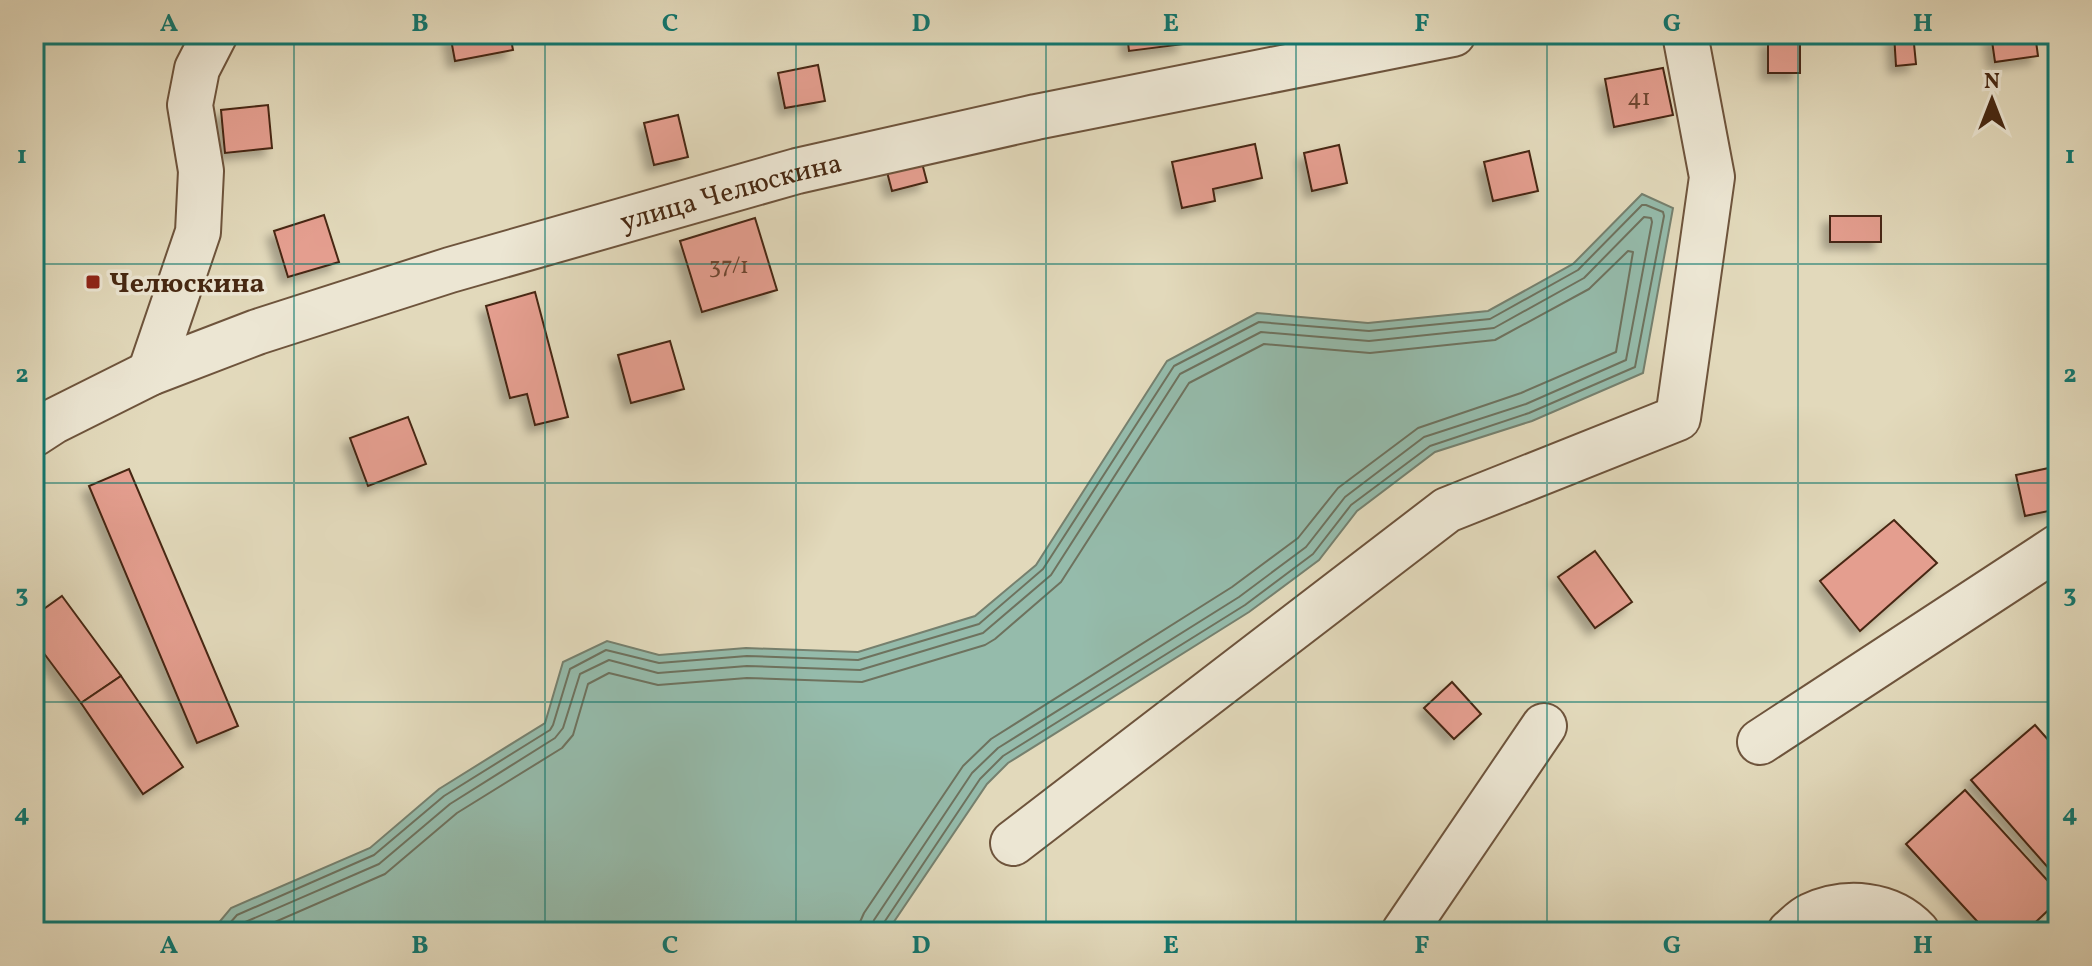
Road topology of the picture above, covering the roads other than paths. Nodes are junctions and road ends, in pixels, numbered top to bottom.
1 (215, 34) edge
2 (1453, 34) edge
3 (1685, 34) edge
4 (150, 373) junction
5 (34, 434) edge
6 (2058, 547) edge
7 (1544, 726) dead end
8 (1760, 742) dead end
9 (1013, 843) dead end
10 (1404, 932) edge
11 (1790, 932) edge
12 (1917, 932) edge

1 - 4 street
2 - 4 street, улица Челюскина
3 - 9 street
4 - 5 street, улица Челюскина
6 - 8 street
7 - 10 street
11 - 12 street

